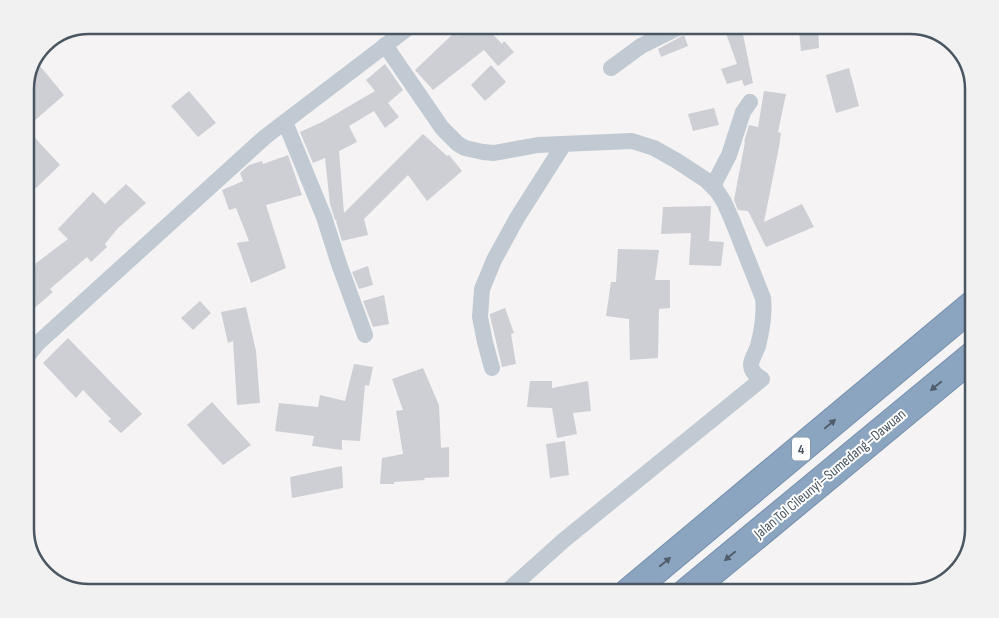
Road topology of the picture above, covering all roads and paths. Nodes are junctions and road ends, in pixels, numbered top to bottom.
1 (400, 34) edge
2 (665, 34) edge
3 (385, 45) junction
4 (611, 68) dead end
5 (750, 102) dead end
6 (285, 122) junction
7 (564, 144) junction
8 (713, 186) junction
9 (965, 312) edge
10 (365, 335) dead end
11 (34, 348) edge
12 (965, 362) edge
13 (492, 368) dead end
14 (515, 584) edge
15 (639, 584) edge
16 (697, 584) edge

1 - 3 street
2 - 4 street
3 - 6 street
3 - 7 street
5 - 8 street
6 - 10 street
6 - 11 street
7 - 8 street
7 - 13 street
8 - 14 street
15 -> 9 highway, 4
12 -> 16 highway, Jalan Tol Cileunyi–Sumedang–Dawuan

